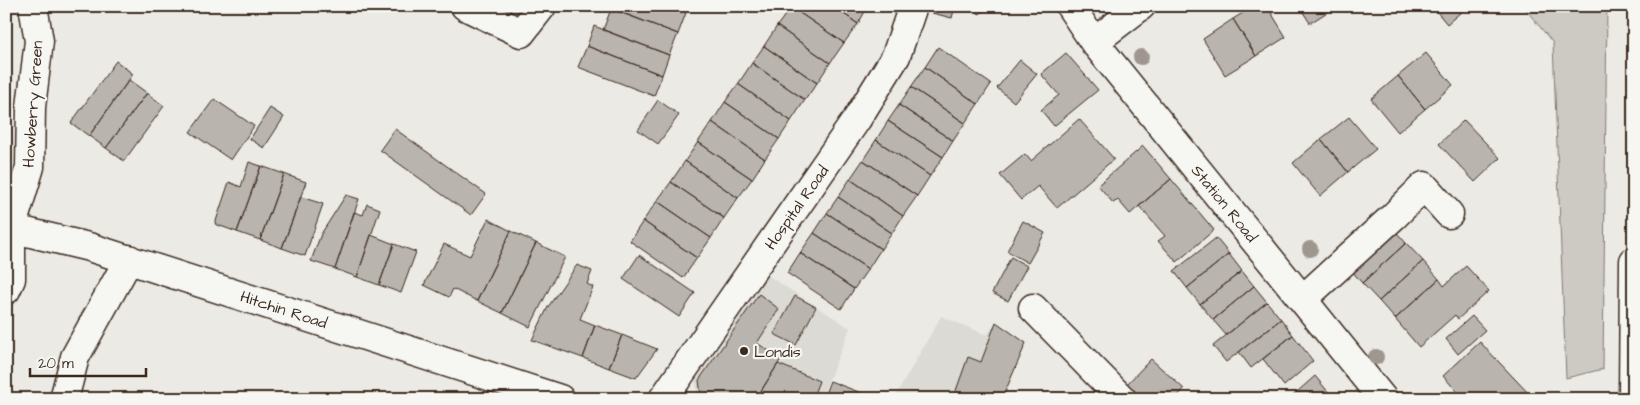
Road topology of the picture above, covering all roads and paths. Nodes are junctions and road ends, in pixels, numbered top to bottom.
1 (32, 6) edge
2 (465, 6) edge
3 (542, 6) edge
4 (913, 6) edge
5 (1070, 6) edge
6 (1141, 6) edge
7 (1094, 42) junction
8 (1449, 214) dead end
9 (8, 230) edge
10 (130, 260) junction
11 (1634, 261) edge
12 (6, 290) edge
13 (1303, 299) junction
14 (1033, 308) dead end
15 (1118, 395) edge
16 (64, 399) edge
17 (560, 399) edge
18 (663, 399) edge
19 (1383, 399) edge
20 (1633, 399) edge

1 - 9 street, Howberry Green
2 - 3 street
4 - 18 street, Hospital Road
5 - 7 street, Station Road
6 - 7 street
7 - 13 street, Station Road
8 - 13 street
9 - 10 street, Hitchin Road
9 - 12 street, Howberry Green
10 - 16 street
10 - 17 street, Hitchin Road
11 - 20 street
13 - 19 street, Station Road
14 - 15 street

